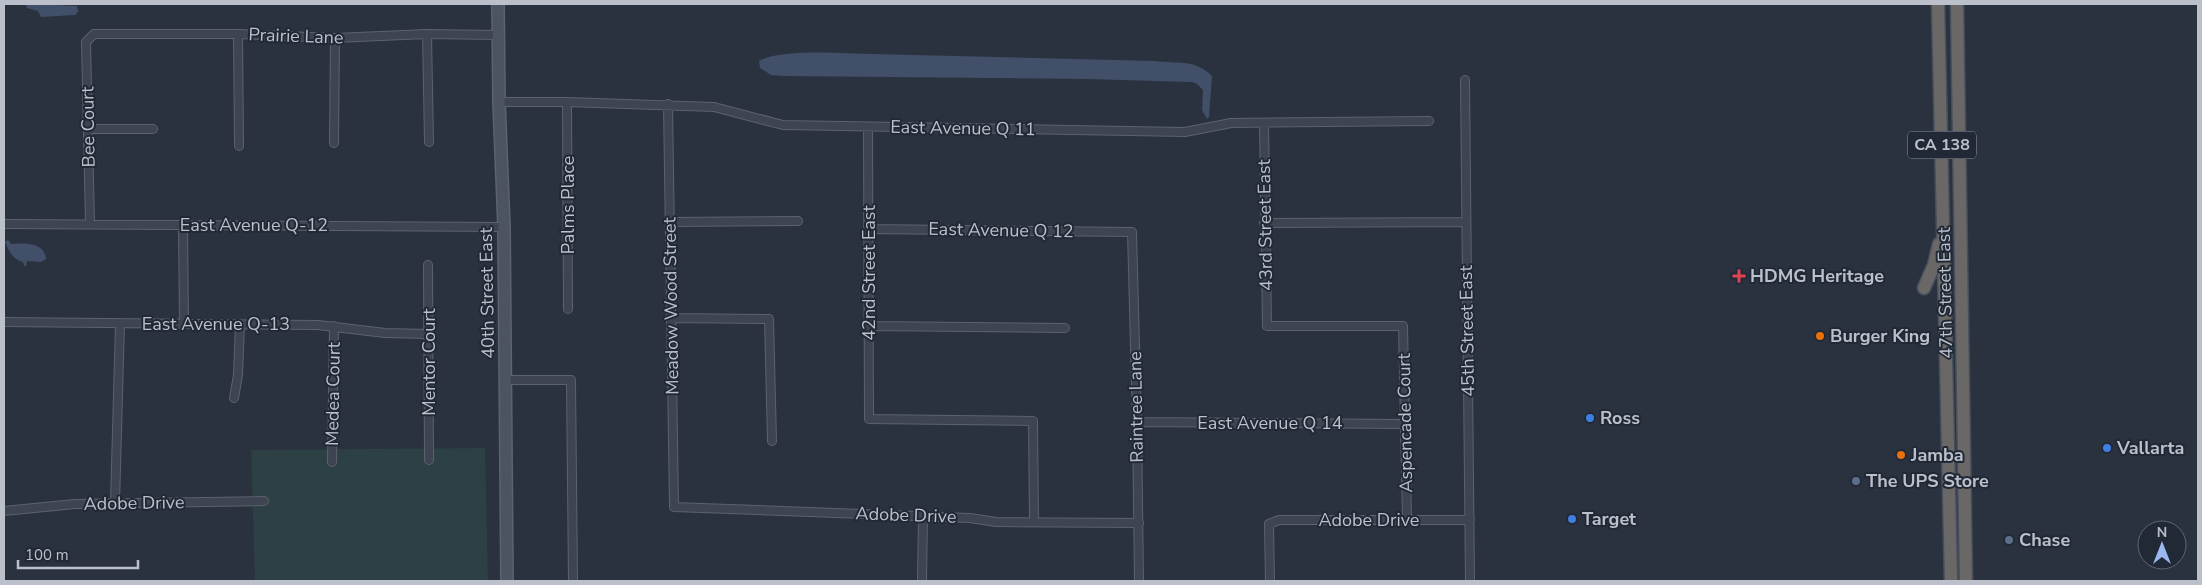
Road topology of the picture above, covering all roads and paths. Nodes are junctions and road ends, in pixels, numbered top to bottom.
1 (498, 4) edge
2 (1938, 4) edge
3 (1957, 4) edge
4 (94, 34) joint
5 (238, 34) junction
6 (427, 34) junction
7 (498, 35) junction
8 (336, 38) junction
9 (1465, 80) dead end
10 (499, 102) junction
11 (567, 102) junction
12 (668, 104) junction
13 (1429, 120) dead end
14 (1264, 123) junction
15 (868, 127) junction
16 (88, 129) junction
17 (153, 129) dead end
18 (429, 142) dead end
19 (334, 143) dead end
20 (239, 146) dead end
21 (1942, 158) junction
22 (798, 220) dead end
23 (670, 222) junction
24 (1466, 222) junction
25 (1264, 223) junction
26 (4, 224) edge
27 (90, 224) junction
28 (183, 226) junction
29 (504, 227) junction
30 (869, 229) junction
31 (1132, 232) joint
32 (428, 265) dead end
33 (1924, 288) dead end
34 (568, 308) dead end
35 (671, 318) junction
36 (4, 322) edge
37 (120, 323) junction
38 (184, 324) junction
39 (240, 324) junction
40 (334, 326) junction
41 (870, 326) junction
42 (1403, 326) joint
43 (1065, 328) dead end
44 (428, 334) junction
45 (1946, 346) junction
46 (506, 380) junction
47 (234, 398) dead end
48 (1137, 422) junction
49 (1404, 424) junction
50 (772, 441) dead end
51 (430, 460) dead end
52 (332, 462) dead end
53 (264, 500) dead end
54 (1966, 501) junction
55 (115, 503) junction
56 (674, 507) joint
57 (4, 511) edge
58 (923, 516) junction
59 (1407, 520) junction
60 (1470, 520) junction
61 (1034, 522) junction
62 (1138, 523) junction
63 (1950, 580) edge
64 (507, 581) edge
65 (573, 581) edge
66 (922, 581) edge
67 (1139, 581) edge
68 (1270, 581) edge
69 (1470, 581) edge
70 (1966, 581) edge

1 - 7 main road, 40th Street East
2 - 21 highway, 47th Street East / CA 138
3 - 54 highway, 47th Street East / CA 138
4 - 5 street, Prairie Lane
4 - 16 street, Bee Court
5 - 8 street, Prairie Lane
5 - 20 street
6 - 7 street, Prairie Lane
6 - 8 street, Prairie Lane
6 - 18 street
7 - 10 main road, 40th Street East
8 - 19 street
9 - 24 street, 45th Street East
10 - 11 street, East Avenue Q 11
10 - 29 main road, 40th Street East
11 - 12 street, East Avenue Q 11
11 - 34 street, Palms Place
12 - 15 street, East Avenue Q 11
12 - 23 street, Meadow Wood Street
13 - 14 street, East Avenue Q 11
14 - 15 street, East Avenue Q 11
14 - 25 street, 43rd Street East
15 - 30 street, 42nd Street East
16 - 17 street
16 - 27 street, Bee Court
21 - 33 highway
21 - 45 highway, 47th Street East / CA 138
22 - 23 street
23 - 35 street, Meadow Wood Street
24 - 25 street
24 - 60 street, 45th Street East
25 - 42 street, 43rd Street East
26 - 27 street, East Avenue Q-12
27 - 28 street, East Avenue Q-12
28 - 29 street, East Avenue Q-12
28 - 38 street
29 - 46 main road, 40th Street East
30 - 31 street, East Avenue Q 12
30 - 41 street, 42nd Street East
31 - 48 street, Raintree Lane
32 - 44 street, Mentor Court
35 - 50 street
35 - 56 street, Meadow Wood Street
36 - 37 street, East Avenue Q-13
37 - 38 street, East Avenue Q-13
37 - 55 street
38 - 39 street, East Avenue Q-13
39 - 40 street, East Avenue Q-13
39 - 47 street
40 - 44 street, East Avenue Q-13
40 - 52 street, Medea Court
41 - 43 street
41 - 61 street, 42nd Street East
42 - 49 street, Aspencade Court
44 - 51 street, Mentor Court
45 - 54 highway
45 - 63 highway, 47th Street East / CA 138
46 - 64 main road, 40th Street East
46 - 65 street
48 - 49 street, East Avenue Q 14
48 - 62 street, Raintree Lane
49 - 59 street, Aspencade Court
53 - 55 street, Adobe Drive
54 - 70 highway, 47th Street East / CA 138
55 - 57 street, Adobe Drive
56 - 58 street, Adobe Drive
58 - 61 street, Adobe Drive
58 - 66 street
59 - 60 street, Adobe Drive
59 - 68 street, Adobe Drive
60 - 69 street, 45th Street East
61 - 62 street, Adobe Drive
62 - 67 street, Raintree Lane

